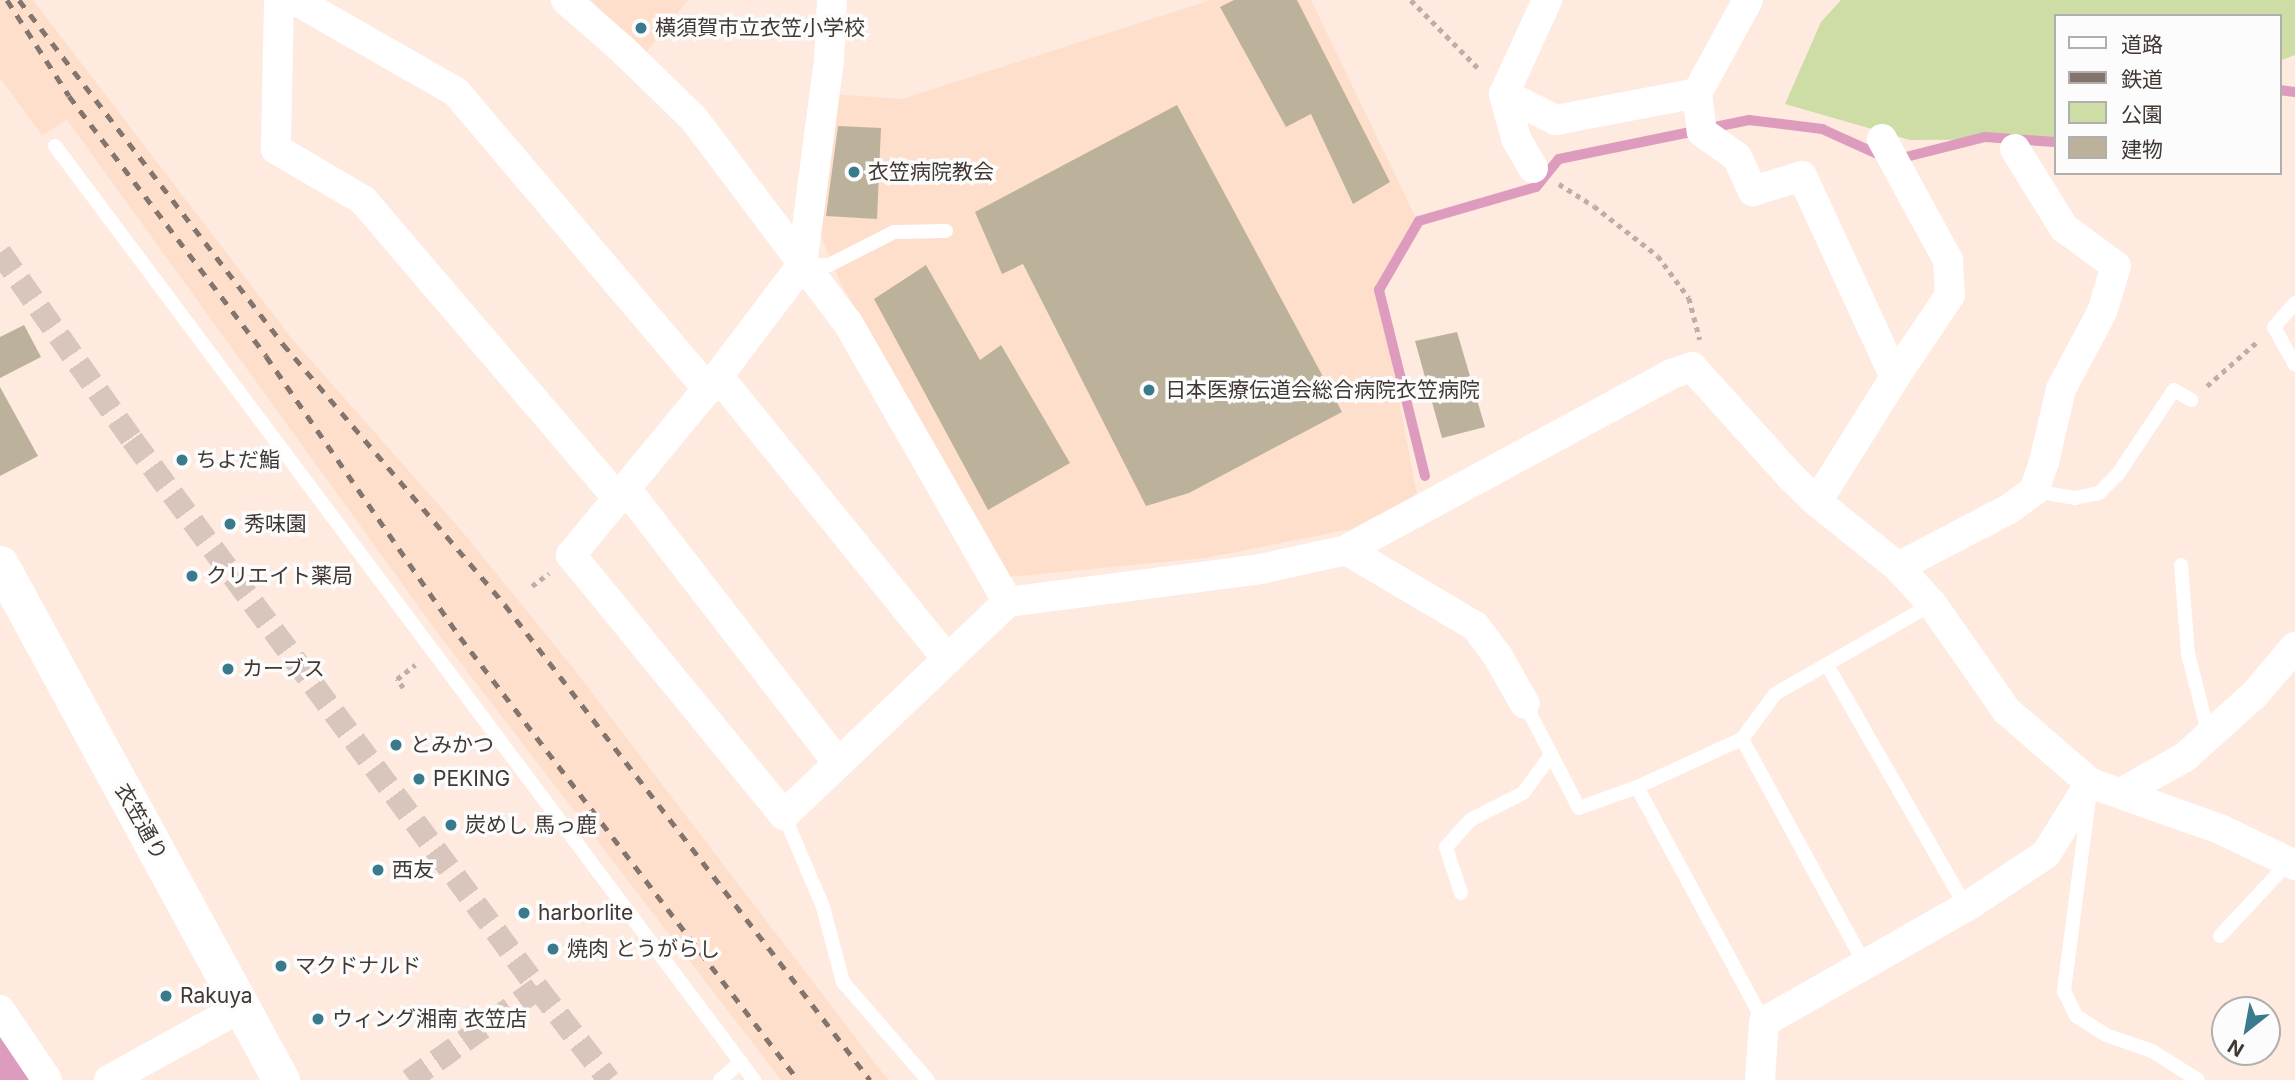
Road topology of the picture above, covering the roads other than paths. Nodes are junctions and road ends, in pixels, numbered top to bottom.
1 (279, 0) edge
2 (295, 0) edge
3 (566, 0) edge
4 (832, 0) edge
5 (1547, 0) edge
6 (1748, 0) edge
7 (1698, 93) junction
8 (1504, 94) junction
9 (1882, 139) dead end
10 (55, 146) dead end
11 (2015, 149) dead end
12 (1533, 168) road end
13 (946, 231) dead end
14 (802, 265) junction
15 (2295, 303) edge
16 (2295, 366) edge
17 (1895, 377) junction
18 (713, 383) junction
19 (2191, 400) road end
20 (2034, 491) junction
21 (623, 495) junction
22 (1817, 502) junction
23 (1346, 550) junction
24 (0, 564) edge
25 (2181, 565) dead end
26 (1898, 567) junction
27 (1008, 602) junction
28 (1932, 604) junction
29 (2295, 648) edge
30 (946, 658) junction
31 (1826, 665) junction
32 (1525, 704) joint
33 (2208, 736) junction
34 (1742, 739) junction
35 (1551, 755) junction
36 (838, 763) junction
37 (2090, 783) junction
38 (1637, 787) junction
39 (2121, 793) junction
40 (784, 815) junction
41 (2292, 864) edge
42 (1461, 893) dead end
43 (1966, 907) junction
44 (2220, 936) dead end
45 (1865, 965) junction
46 (241, 1007) junction
47 (0, 1010) edge
48 (1764, 1022) junction
49 (741, 1062) junction
50 (47, 1080) edge
51 (109, 1080) edge
52 (281, 1080) edge
53 (720, 1080) edge
54 (754, 1080) edge
55 (928, 1080) edge
56 (1760, 1080) edge
57 (2198, 1080) edge

1 - 21 street
2 - 18 street
3 - 14 street
4 - 14 street
5 - 8 street
6 - 7 street
7 - 8 street
7 - 17 street
8 - 12 street
9 - 17 street
10 - 49 lane
11 - 20 street
13 - 14 lane
14 - 18 street
14 - 27 street
15 - 16 lane
17 - 22 street
18 - 21 street
18 - 30 street
19 - 20 lane
20 - 26 street
21 - 36 street
21 - 40 street
22 - 23 street
22 - 26 street
23 - 27 street
23 - 32 street
24 - 46 street, 衣笠通り
25 - 33 lane
26 - 28 street
27 - 30 street
28 - 31 lane
28 - 37 street
29 - 33 street
30 - 36 street
31 - 34 lane
31 - 43 lane
32 - 35 lane
33 - 39 street
34 - 38 lane
34 - 45 lane
35 - 38 lane
35 - 42 lane
36 - 40 street
37 - 39 street
37 - 43 street
37 - 57 lane
38 - 48 lane
39 - 41 street
40 - 55 lane
41 - 44 lane
43 - 45 street
45 - 48 street
46 - 51 street
46 - 52 street, 衣笠通り
47 - 50 street
48 - 56 street
49 - 53 lane
49 - 54 lane

